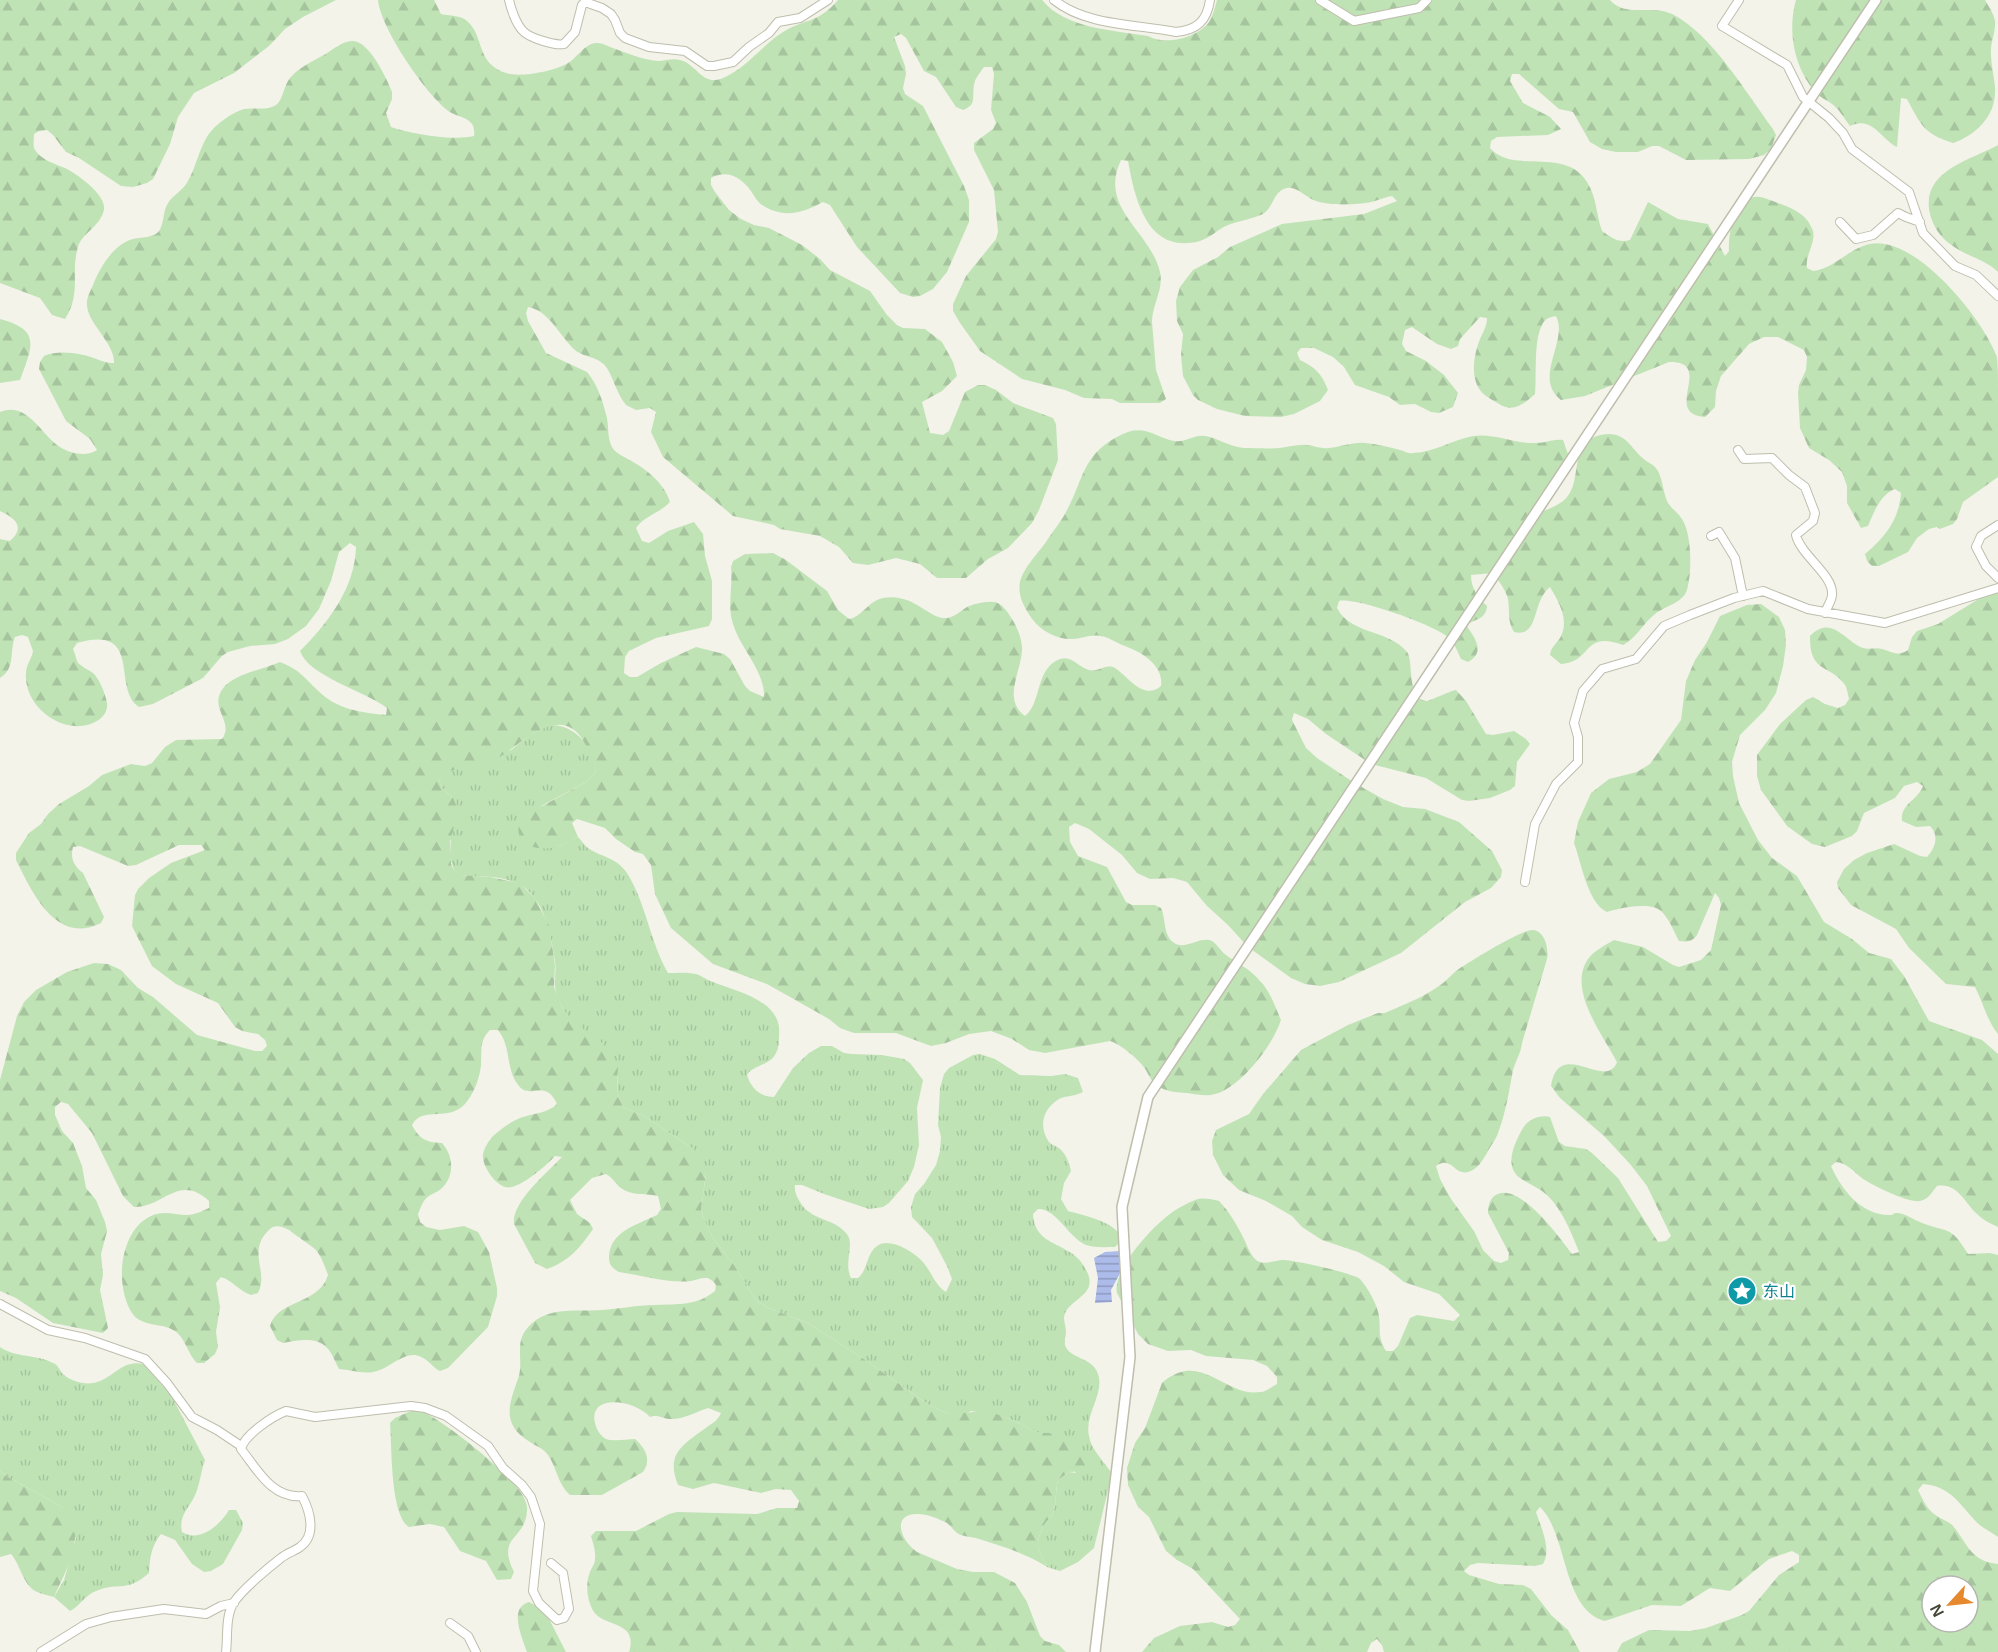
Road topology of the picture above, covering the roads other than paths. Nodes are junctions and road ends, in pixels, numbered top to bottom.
1 (509, 0) edge
2 (828, 0) edge
3 (1054, 0) edge
4 (1210, 0) edge
5 (1320, 0) edge
6 (1427, 0) edge
7 (1739, 0) edge
8 (1876, 0) edge
9 (1809, 102) junction
10 (1840, 222) dead end
11 (1920, 222) junction
12 (1998, 296) edge
13 (1738, 450) dead end
14 (1998, 525) edge
15 (1711, 536) dead end
16 (1998, 578) edge
17 (1998, 588) edge
18 (1743, 596) junction
19 (1825, 612) junction
20 (1525, 882) dead end
21 (0, 1304) edge
22 (242, 1446) junction
23 (551, 1563) dead end
24 (234, 1603) junction
25 (450, 1623) dead end
26 (41, 1652) edge
27 (226, 1652) edge
28 (476, 1652) edge
29 (1095, 1652) edge

1 - 2 street
3 - 4 street
5 - 6 street
7 - 9 street
8 - 9 street
9 - 11 street
9 - 29 street
10 - 11 street
11 - 12 street
13 - 19 street
14 - 16 street
15 - 18 street
17 - 19 street
18 - 19 street
18 - 20 street
21 - 22 street
22 - 23 street
22 - 24 street
24 - 26 street
24 - 27 street
25 - 28 street

